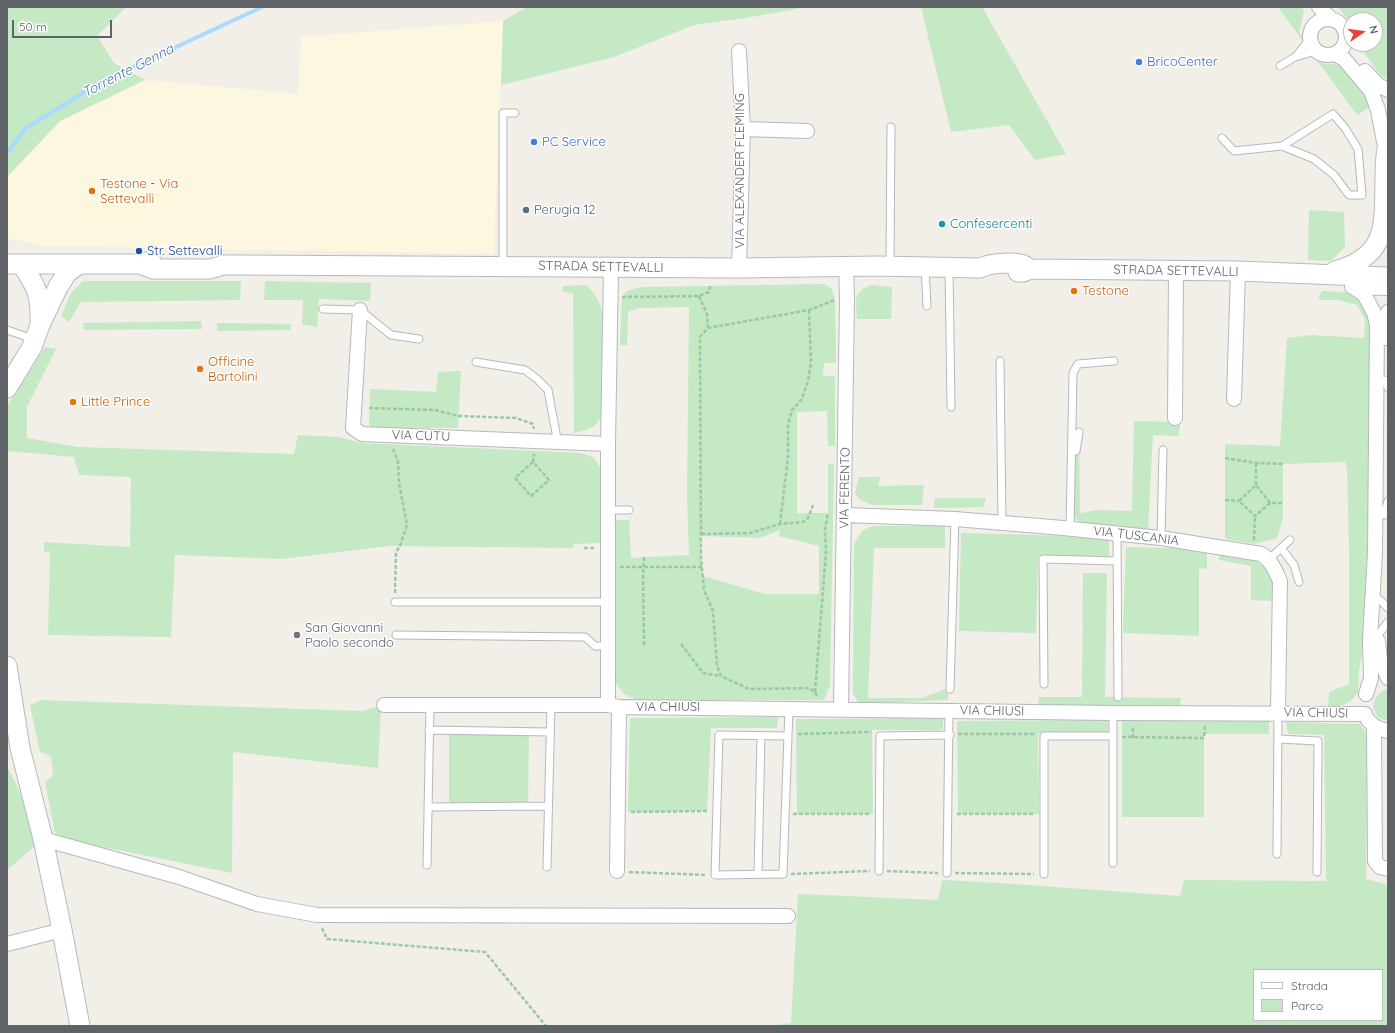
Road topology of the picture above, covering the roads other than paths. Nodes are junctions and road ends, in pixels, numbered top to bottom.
1 (1312, 7) edge
2 (1318, 7) edge
3 (1331, 19) junction
4 (1314, 24) junction
5 (1343, 27) edge
6 (1313, 45) junction
7 (1343, 46) edge
8 (739, 51) dead end
9 (1350, 52) edge
10 (1335, 54) junction
11 (1295, 57) junction
12 (1280, 66) dead end
13 (1388, 90) edge
14 (514, 113) dead end
15 (891, 127) dead end
16 (743, 129) junction
17 (807, 131) dead end
18 (1222, 138) dead end
19 (1282, 146) junction
20 (1387, 149) edge
21 (1385, 239) edge
22 (14, 264) edge
23 (78, 264) junction
24 (503, 265) junction
25 (611, 267) junction
26 (846, 267) junction
27 (890, 267) junction
28 (925, 267) junction
29 (739, 268) junction
30 (949, 268) junction
31 (1176, 270) junction
32 (1238, 271) junction
33 (1322, 275) junction
34 (1388, 277) edge
35 (1353, 287) junction
36 (1388, 288) edge
37 (927, 306) dead end
38 (323, 309) dead end
39 (360, 310) junction
40 (1388, 312) edge
41 (7, 330) edge
42 (37, 332) junction
43 (419, 339) dead end
44 (1000, 361) dead end
45 (1114, 361) dead end
46 (476, 362) dead end
47 (1386, 384) edge
48 (7, 388) edge
49 (1234, 399) dead end
50 (951, 407) dead end
51 (1175, 418) dead end
52 (1079, 432) dead end
53 (557, 442) junction
54 (608, 444) junction
55 (1163, 450) dead end
56 (1071, 473) junction
57 (1388, 501) edge
58 (609, 510) junction
59 (629, 510) dead end
60 (845, 515) junction
61 (1384, 515) junction
62 (955, 518) junction
63 (1002, 524) junction
64 (1070, 529) junction
65 (1117, 533) junction
66 (1161, 538) junction
67 (1290, 540) dead end
68 (1281, 548) junction
69 (1268, 559) junction
70 (1117, 561) junction
71 (1299, 582) dead end
72 (395, 602) road end
73 (609, 602) junction
74 (1384, 604) edge
75 (1388, 622) edge
76 (396, 635) dead end
77 (1378, 635) junction
78 (609, 646) junction
79 (7, 666) edge
80 (1388, 680) edge
81 (1044, 684) dead end
82 (950, 689) dead end
83 (1366, 694) junction
84 (1118, 697) dead end
85 (384, 705) dead end
86 (430, 705) junction
87 (551, 705) junction
88 (614, 706) junction
89 (789, 708) junction
90 (841, 709) junction
91 (949, 711) junction
92 (1278, 712) junction
93 (1114, 713) junction
94 (1365, 714) junction
95 (7, 721) edge
96 (1374, 726) junction
97 (429, 730) junction
98 (1388, 731) edge
99 (550, 732) junction
100 (950, 735) junction
101 (761, 736) junction
102 (788, 736) junction
103 (1113, 736) junction
104 (1278, 739) junction
105 (20, 748) junction
106 (548, 806) junction
107 (428, 807) junction
108 (43, 839) junction
109 (1277, 854) dead end
110 (1113, 863) dead end
111 (427, 865) dead end
112 (547, 867) dead end
113 (1388, 869) edge
114 (617, 871) road end
115 (879, 871) road end
116 (1317, 872) dead end
117 (947, 873) road end
118 (758, 874) junction
119 (1044, 874) road end
120 (788, 916) dead end
121 (62, 930) junction
122 (7, 944) edge
123 (80, 1026) edge

1 - 4 street
2 - 3 street
3 - 4 street
3 - 5 street
4 - 6 street
6 - 10 street
6 - 11 lane
6 - 11 lane
7 - 10 street
8 - 16 street, VIA ALEXANDER FLEMING
9 - 13 street
10 - 20 street
11 - 12 lane
14 - 24 lane
15 - 27 lane
16 - 17 street
16 - 29 street, VIA ALEXANDER FLEMING
18 - 19 lane
19 - 19 lane
20 - 21 main road
21 - 33 main road
22 - 23 main road, STRADA SETTEVALLI
22 - 42 main road
23 - 24 main road, STRADA SETTEVALLI
23 - 42 main road
24 - 25 main road, STRADA SETTEVALLI
25 - 29 main road, STRADA SETTEVALLI
25 - 54 street
26 - 27 main road, STRADA SETTEVALLI
26 - 29 main road, STRADA SETTEVALLI
26 - 60 street, VIA FERENTO
27 - 28 main road, STRADA SETTEVALLI
28 - 30 main road, STRADA SETTEVALLI
28 - 37 lane
30 - 31 main road, STRADA SETTEVALLI
30 - 50 lane
31 - 32 main road, STRADA SETTEVALLI
31 - 51 street
32 - 33 main road, STRADA SETTEVALLI
32 - 49 street
33 - 34 main road, STRADA SETTEVALLI
33 - 35 street, STRADA SETTEVALLI
35 - 36 street, STRADA SETTEVALLI
35 - 83 street
38 - 39 lane
39 - 43 lane
39 - 53 street, VIA CUTU
40 - 47 street
41 - 42 lane
42 - 48 main road
44 - 63 lane
45 - 56 lane
46 - 53 lane
47 - 61 street
52 - 56 lane
53 - 54 street, VIA CUTU
54 - 58 street
55 - 66 lane
56 - 64 lane
57 - 61 lane
58 - 59 lane
58 - 73 street
60 - 62 street, VIA TUSCANIA
60 - 90 street, VIA FERENTO
61 - 74 street
62 - 63 street, VIA TUSCANIA
62 - 82 lane
63 - 64 street, VIA TUSCANIA
64 - 65 street, VIA TUSCANIA
65 - 66 street, VIA TUSCANIA
65 - 70 lane
66 - 69 street, VIA TUSCANIA
67 - 68 lane
68 - 69 lane
68 - 71 lane
69 - 92 street
70 - 81 lane
70 - 84 lane
72 - 73 lane
73 - 78 street
74 - 77 street
75 - 77 lane
76 - 78 lane
77 - 80 street
78 - 88 street
79 - 105 main road
80 - 83 street
83 - 94 street
85 - 86 street, VIA CHIUSI
86 - 87 street, VIA CHIUSI
86 - 97 lane
87 - 88 street, VIA CHIUSI
87 - 99 lane
88 - 89 street, VIA CHIUSI
88 - 114 street, VIA CHIUSI
89 - 90 street, VIA CHIUSI
89 - 102 lane
90 - 91 street, VIA CHIUSI
91 - 93 street, VIA CHIUSI
91 - 100 lane
92 - 93 street, VIA CHIUSI
92 - 94 street, VIA CHIUSI
92 - 104 lane
93 - 103 lane
94 - 96 street
95 - 105 main road
96 - 98 street
96 - 113 street
97 - 99 lane
97 - 107 lane
99 - 106 lane
100 - 115 lane
100 - 117 lane
101 - 102 lane
101 - 118 lane
101 - 118 lane
102 - 118 lane
103 - 110 lane
103 - 119 lane
104 - 109 lane
104 - 116 lane
105 - 108 main road
106 - 107 lane
106 - 112 lane
107 - 111 lane
108 - 120 street
108 - 121 main road
121 - 122 street
121 - 123 main road

